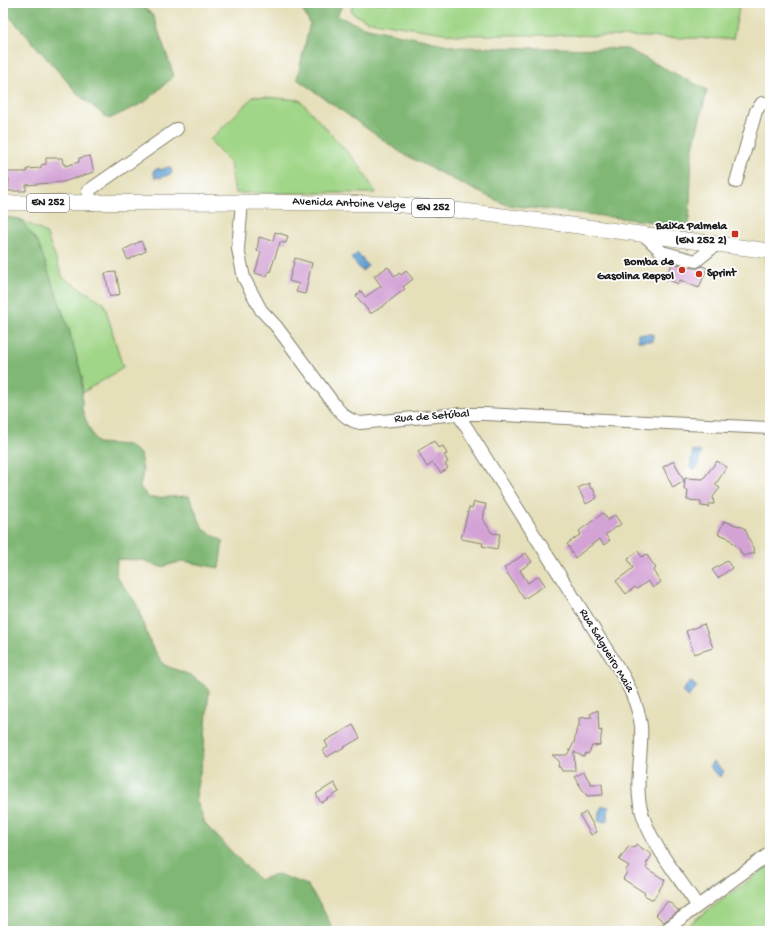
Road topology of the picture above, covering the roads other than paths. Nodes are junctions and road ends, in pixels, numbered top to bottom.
1 (770, 103) edge
2 (177, 129) dead end
3 (736, 182) dead end
4 (242, 202) junction
5 (3, 203) edge
6 (93, 204) junction
7 (770, 251) edge
8 (458, 414) junction
9 (770, 428) edge
10 (770, 853) edge
11 (697, 906) junction
12 (664, 931) edge

1 - 3 street
2 - 6 street
4 - 6 main road, Avenida Antoine Velge / EN 252
4 - 7 main road, Avenida Antoine Velge / EN 252
4 - 8 street, Rua de Setúbal
5 - 6 main road, EN 252
8 - 9 street, Rua de Setúbal
8 - 11 street, Rua Salgueiro Maia
10 - 11 street
11 - 12 street

